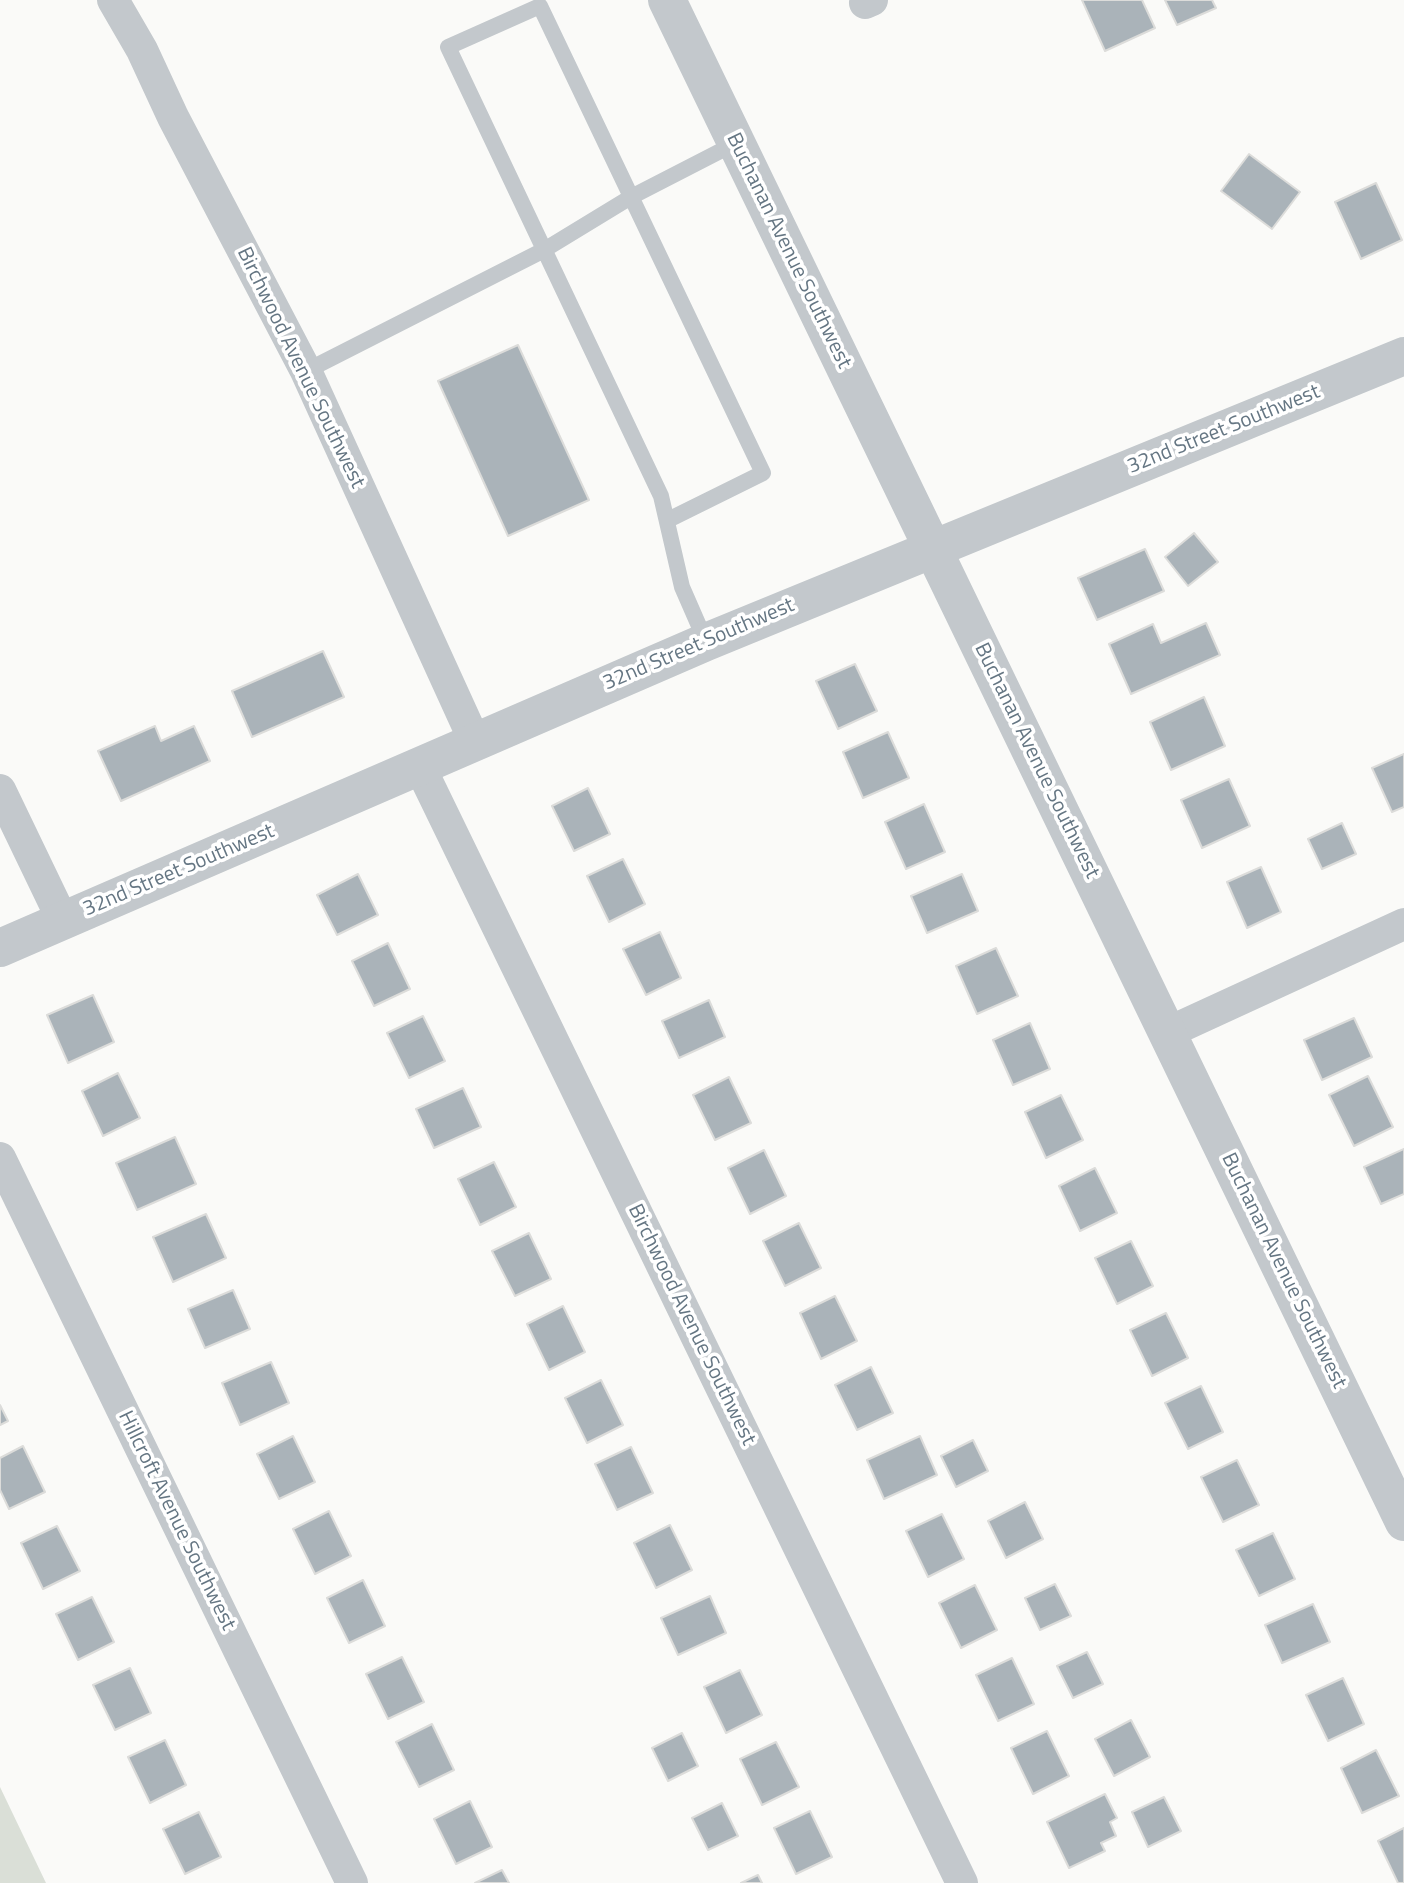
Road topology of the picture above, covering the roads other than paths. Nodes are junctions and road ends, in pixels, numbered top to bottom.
1 (113, 0) edge
2 (667, 0) edge
3 (736, 143) junction
4 (631, 197) junction
5 (544, 250) junction
6 (1404, 356) edge
7 (306, 371) junction
8 (668, 520) junction
9 (930, 548) junction
10 (706, 642) junction
11 (475, 742) junction
12 (420, 767) junction
13 (0, 790) edge
14 (64, 921) junction
15 (1404, 924) edge
16 (0, 948) edge
17 (1169, 1032) junction
18 (0, 1158) edge
19 (1404, 1522) edge
20 (352, 1883) edge
21 (962, 1883) edge

1 - 7 street, Birchwood Avenue Southwest
2 - 3 street, Buchanan Avenue Southwest
3 - 4 lane
3 - 9 street, Buchanan Avenue Southwest
4 - 5 lane
4 - 5 lane
4 - 8 lane
5 - 7 lane
5 - 8 lane
6 - 9 street, 32nd Street Southwest
7 - 11 street, Birchwood Avenue Southwest
8 - 10 lane
9 - 10 street, 32nd Street Southwest
9 - 17 street, Buchanan Avenue Southwest
10 - 11 street, 32nd Street Southwest
11 - 12 street, 32nd Street Southwest
12 - 14 street, 32nd Street Southwest
12 - 21 street, Birchwood Avenue Southwest
13 - 14 street
14 - 16 street, 32nd Street Southwest
15 - 17 street
17 - 19 street, Buchanan Avenue Southwest
18 - 20 street, Hillcroft Avenue Southwest

